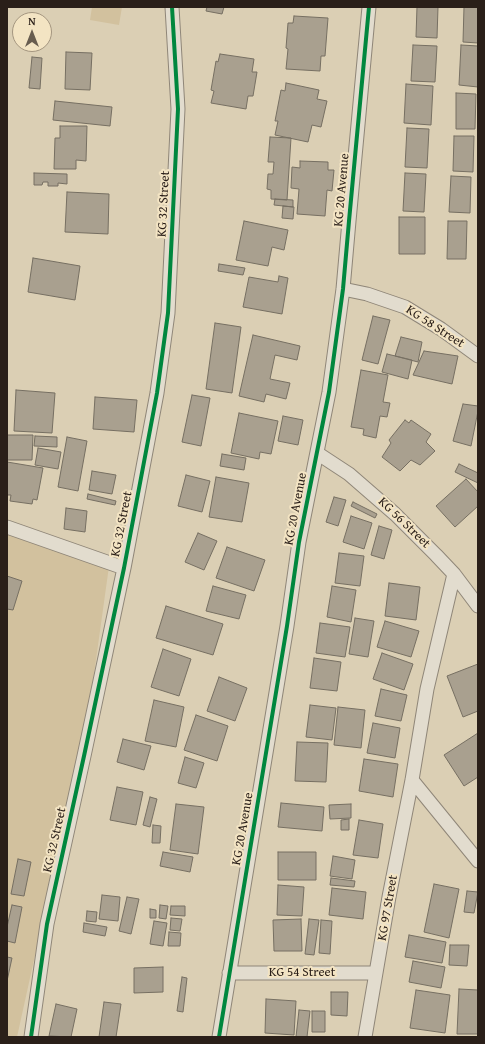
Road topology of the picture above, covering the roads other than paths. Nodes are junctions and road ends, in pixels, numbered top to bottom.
1 (172, 7) edge
2 (370, 7) edge
3 (343, 289) junction
4 (478, 356) edge
5 (317, 454) junction
6 (7, 527) edge
7 (124, 568) junction
8 (454, 574) junction
9 (478, 606) edge
10 (412, 780) junction
11 (478, 861) edge
12 (229, 973) junction
13 (376, 973) junction
14 (31, 1037) edge
15 (219, 1037) edge
16 (365, 1037) edge

1 - 7 street, KG 32 Street
2 - 3 street, KG 20 Avenue
3 - 4 street, KG 58 Street
3 - 5 street, KG 20 Avenue
5 - 8 street, KG 56 Street
5 - 12 street, KG 20 Avenue
6 - 7 street
7 - 14 street, KG 32 Street
8 - 9 street, KG 56 Street
8 - 10 street, KG 97 Street
10 - 11 street
10 - 13 street, KG 97 Street
12 - 13 street, KG 54 Street
12 - 15 street, KG 20 Avenue
13 - 16 street, KG 97 Street

